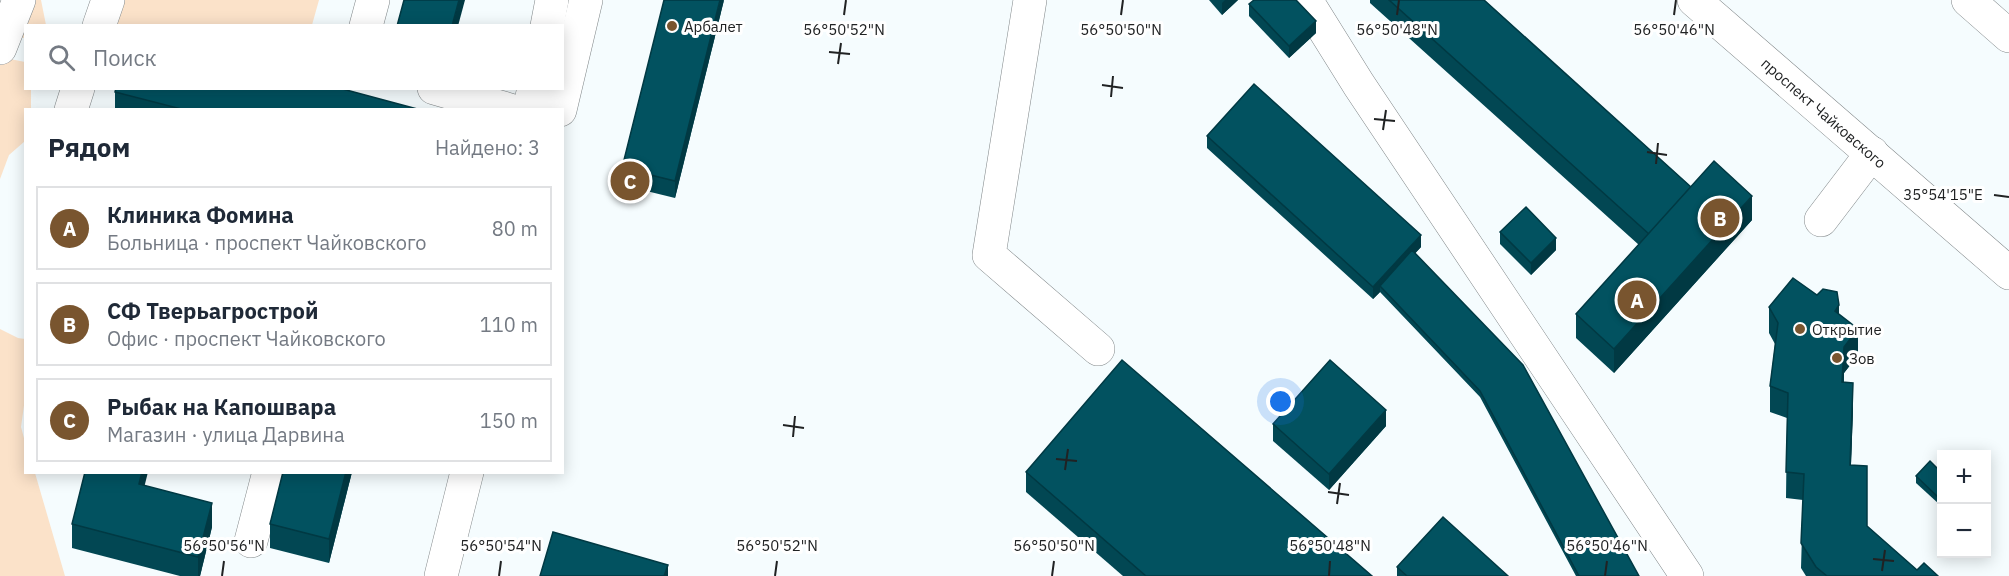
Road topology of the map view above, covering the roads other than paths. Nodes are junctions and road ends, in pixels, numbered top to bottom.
1 (19, 0) edge
2 (108, 0) edge
3 (373, 0) edge
4 (552, 0) edge
5 (586, 0) edge
6 (1030, 0) edge
7 (1306, 0) edge
8 (1694, 0) edge
9 (1968, 0) edge
10 (100, 24) edge
11 (367, 24) edge
12 (547, 24) edge
13 (2009, 36) edge
14 (0, 48) edge
15 (77, 90) edge
16 (441, 90) edge
17 (534, 90) edge
18 (72, 108) edge
19 (503, 108) edge
20 (530, 108) edge
21 (560, 108) edge
22 (1872, 153) junction
23 (1821, 220) dead end
24 (2009, 273) edge
25 (1098, 350) dead end
26 (269, 474) edge
27 (466, 474) edge
28 (252, 541) dead end
29 (441, 576) edge
30 (1687, 576) edge

1 - 14 main road
2 - 10 main road
3 - 11 main road
4 - 12 main road
5 - 21 main road
6 - 25 main road
7 - 30 main road
8 - 22 main road, проспект Чайковского
9 - 13 main road
15 - 18 main road
16 - 19 main road
17 - 20 main road
22 - 23 main road
22 - 24 main road, проспект Чайковского
26 - 28 main road
27 - 29 main road

